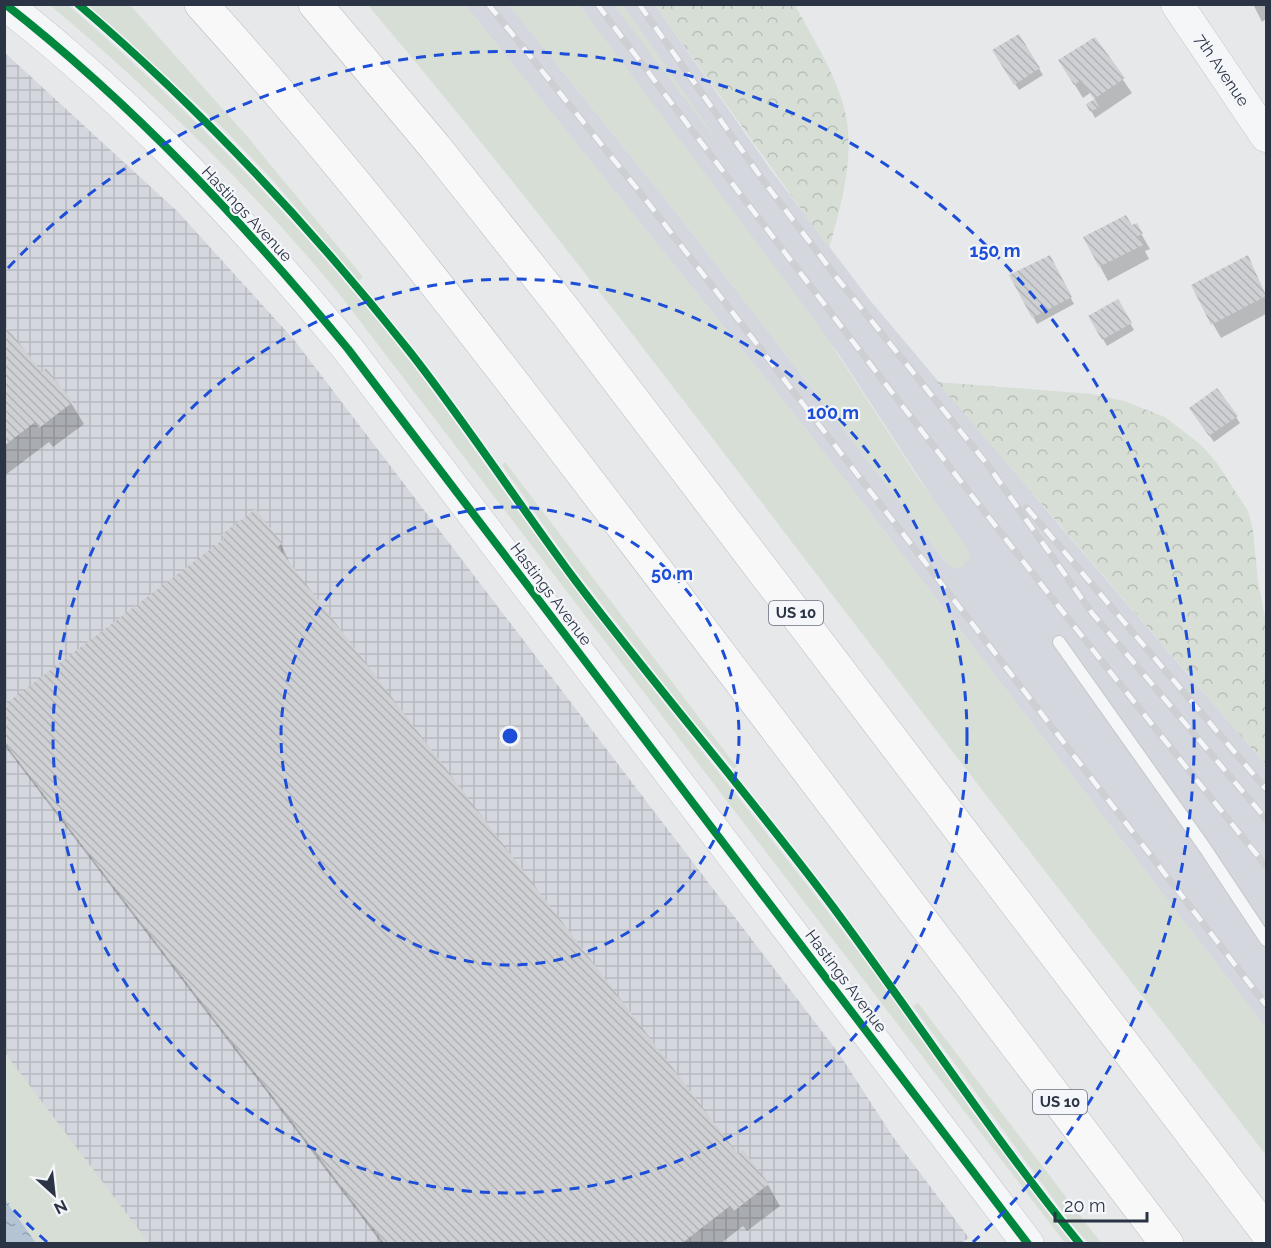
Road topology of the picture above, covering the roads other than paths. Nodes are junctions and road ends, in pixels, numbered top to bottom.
1 (5, 4) edge
2 (201, 4) edge
3 (315, 4) edge
4 (1177, 4) edge
5 (1266, 136) edge
6 (1059, 642) dead end
7 (1266, 940) edge
8 (1134, 1057) junction
9 (1266, 1208) edge
10 (1266, 1231) edge
11 (1028, 1244) edge
12 (1167, 1244) edge

1 - 11 street, Hastings Avenue
2 - 12 highway, US 10
3 - 8 highway, US 10
4 - 5 street, 7th Avenue
6 - 7 lane
8 - 9 highway
8 - 10 highway, US 10

